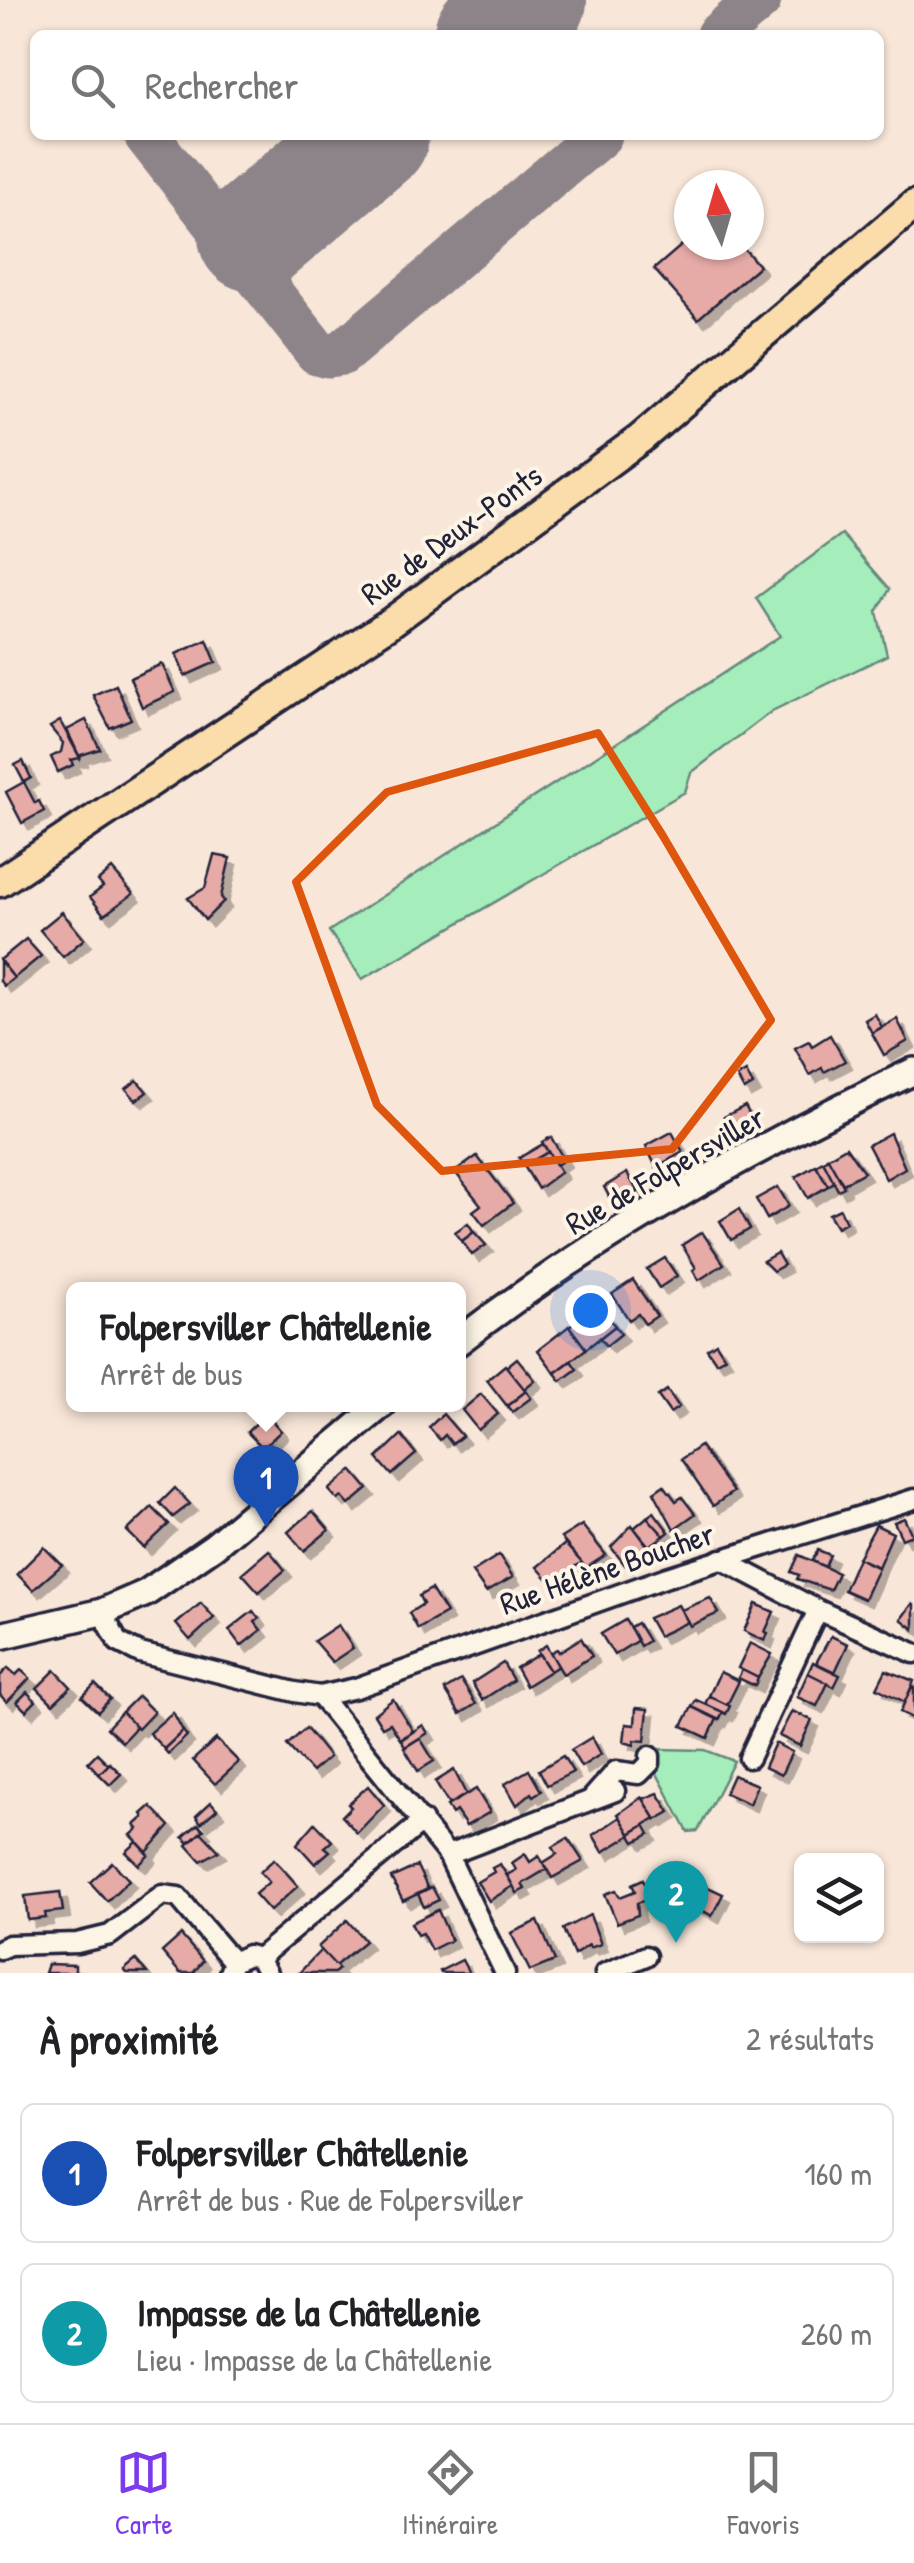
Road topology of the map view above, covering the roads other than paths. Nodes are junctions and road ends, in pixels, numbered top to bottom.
1 (914, 205) edge
2 (0, 882) edge
3 (914, 1072) edge
4 (466, 1336) edge
5 (374, 1412) edge
6 (914, 1499) edge
7 (721, 1560) junction
8 (818, 1610) junction
9 (102, 1612) junction
10 (0, 1636) edge
11 (914, 1654) edge
12 (320, 1696) junction
13 (650, 1756) dead end
14 (749, 1758) dead end
15 (615, 1791) dead end
16 (590, 1801) junction
17 (422, 1821) junction
18 (448, 1855) junction
19 (0, 1949) edge
20 (646, 1956) dead end
21 (263, 1966) edge
22 (231, 1967) edge
23 (505, 1973) edge
24 (605, 1973) edge

1 - 2 main road, Rue de Deux-Ponts
3 - 4 street, Rue de Folpersviller
5 - 9 street
6 - 7 street, Rue Hélène Boucher
7 - 8 street
7 - 12 street, Rue Hélène Boucher
8 - 11 street
8 - 14 street
9 - 10 street
9 - 12 street
12 - 17 street
13 - 16 street
15 - 16 street
16 - 18 street
17 - 18 street
17 - 21 street
18 - 23 street
19 - 22 street
20 - 24 street
21 - 22 street

